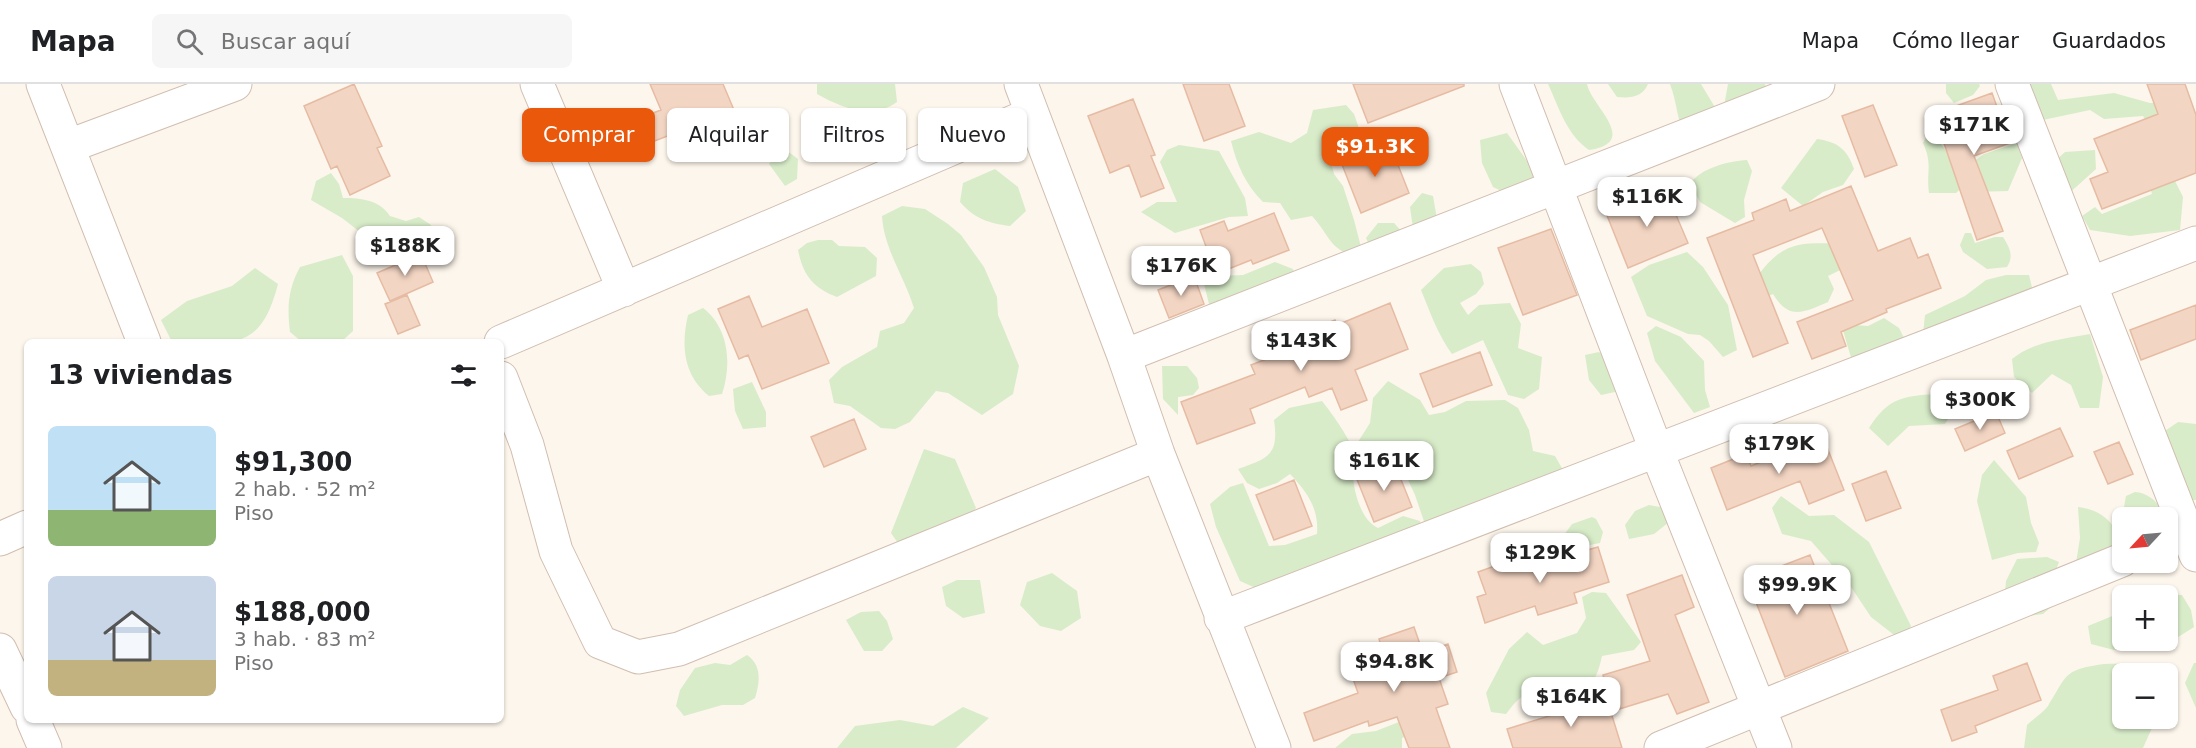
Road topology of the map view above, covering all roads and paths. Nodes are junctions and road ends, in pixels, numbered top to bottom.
1 (43, 84) edge
2 (235, 84) edge
3 (537, 84) edge
4 (1516, 84) edge
5 (1818, 84) edge
6 (2012, 84) edge
7 (1025, 92) edge
8 (69, 146) junction
9 (1555, 185) junction
10 (2196, 243) edge
11 (2090, 284) junction
12 (624, 290) junction
13 (143, 339) edge
14 (504, 341) edge
15 (1124, 356) junction
16 (504, 386) edge
17 (1657, 452) junction
18 (1158, 454) junction
19 (24, 528) edge
20 (0, 539) edge
21 (2187, 540) edge
22 (2112, 564) edge
23 (1221, 618) junction
24 (0, 650) edge
25 (24, 701) edge
26 (1759, 708) junction
27 (34, 723) edge
28 (45, 748) edge
29 (1274, 748) edge
30 (1661, 748) edge
31 (1775, 748) edge

1 - 8 street
2 - 8 street
3 - 12 street
4 - 9 street
5 - 9 street
6 - 11 street
7 - 12 street
7 - 15 street
8 - 13 street
9 - 15 street
9 - 17 street
10 - 11 street
11 - 17 street
11 - 21 street
12 - 14 street
15 - 18 street
16 - 18 street
17 - 23 street
17 - 26 street
18 - 23 street
19 - 20 street
22 - 26 street
23 - 29 street
24 - 25 street
26 - 30 street
26 - 31 street
27 - 28 street

